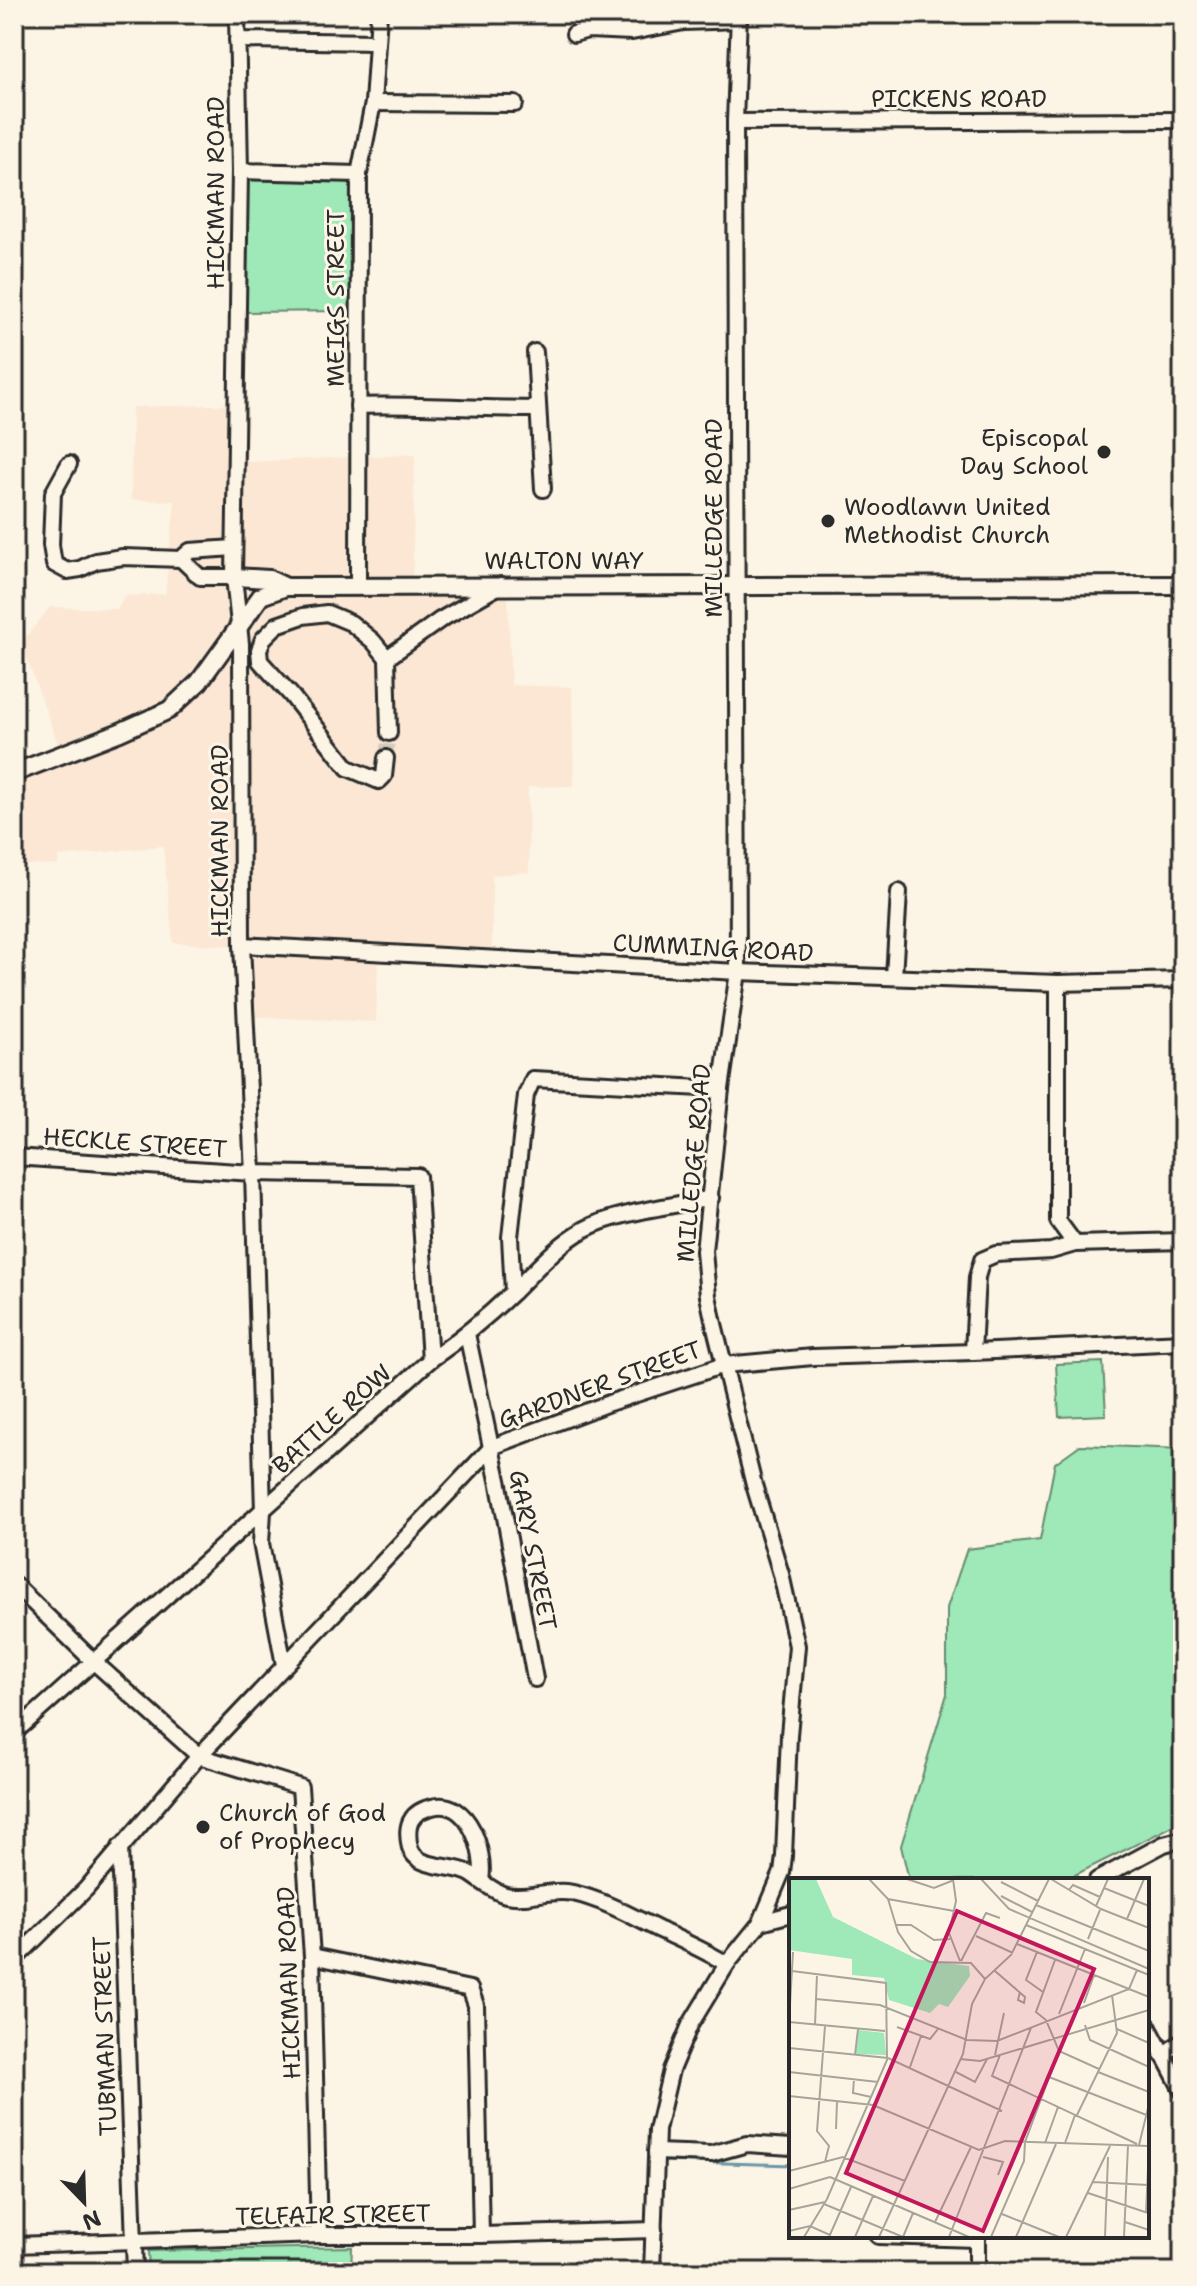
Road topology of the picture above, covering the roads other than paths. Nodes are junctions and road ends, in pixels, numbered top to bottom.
1 (237, 14) edge
2 (379, 14) edge
3 (739, 17) edge
4 (574, 34) dead end
5 (237, 40) junction
6 (377, 42) junction
7 (373, 103) junction
8 (515, 104) dead end
9 (1183, 120) edge
10 (735, 122) junction
11 (240, 171) junction
12 (359, 174) junction
13 (535, 352) dead end
14 (358, 406) junction
15 (538, 409) junction
16 (69, 464) dead end
17 (543, 489) dead end
18 (234, 548) junction
19 (181, 559) junction
20 (234, 577) junction
21 (358, 585) junction
22 (501, 585) junction
23 (736, 585) junction
24 (1183, 585) edge
25 (286, 587) junction
26 (239, 625) junction
27 (241, 644) junction
28 (259, 650) junction
29 (387, 658) junction
30 (389, 733) tunnel mouth
31 (386, 758) tunnel mouth
32 (14, 773) edge
33 (899, 892) dead end
34 (242, 945) junction
35 (738, 972) junction
36 (894, 977) junction
37 (1183, 980) edge
38 (1058, 983) junction
39 (721, 1089) junction
40 (14, 1157) edge
41 (253, 1173) junction
42 (711, 1198) junction
43 (1183, 1241) edge
44 (1075, 1244) junction
45 (513, 1292) junction
46 (467, 1334) junction
47 (1183, 1342) edge
48 (973, 1352) junction
49 (430, 1360) junction
50 (724, 1365) junction
51 (492, 1447) junction
52 (263, 1511) junction
53 (14, 1584) edge
54 (93, 1661) junction
55 (284, 1665) junction
56 (535, 1679) dead end
57 (14, 1733) edge
58 (199, 1756) junction
59 (1183, 1839) edge
60 (120, 1847) junction
61 (787, 1877) edge
62 (1101, 1878) edge
63 (481, 1880) junction
64 (789, 1915) edge
65 (761, 1922) junction
66 (312, 1956) junction
67 (14, 1960) edge
68 (727, 1964) junction
69 (1149, 2028) edge
70 (1183, 2041) edge
71 (1162, 2055) junction
72 (1183, 2092) edge
73 (789, 2147) edge
74 (656, 2152) junction
75 (654, 2230) junction
76 (319, 2235) junction
77 (481, 2235) junction
78 (977, 2238) edge
79 (134, 2242) junction
80 (14, 2245) edge
81 (135, 2272) edge
82 (652, 2272) edge
83 (977, 2272) edge

1 - 5 street, HICKMAN ROAD
2 - 6 street, MEIGS STREET
3 - 4 street
3 - 10 street, MILLEDGE ROAD
5 - 6 street
5 - 11 street, HICKMAN ROAD
6 - 7 street, MEIGS STREET
7 - 8 street
7 - 12 street, MEIGS STREET
9 - 10 street, PICKENS ROAD
10 - 23 street, MILLEDGE ROAD
11 - 12 street
11 - 18 street, HICKMAN ROAD
12 - 14 street, MEIGS STREET
13 - 15 street
14 - 15 street
14 - 21 street, MEIGS STREET
15 - 17 street
16 - 19 street
18 - 19 street
18 - 20 street, HICKMAN ROAD
19 - 20 street
20 - 25 main road
20 - 26 street, HICKMAN ROAD
21 - 22 main road, WALTON WAY
21 - 25 main road, WALTON WAY
22 - 23 main road, WALTON WAY
22 - 29 street
23 - 24 main road, WALTON WAY
23 - 35 street, MILLEDGE ROAD
25 - 26 main road, WALTON WAY
26 - 27 street, HICKMAN ROAD
26 - 32 main road, WALTON WAY
27 - 28 street
27 - 34 street, HICKMAN ROAD
28 - 29 street
28 - 31 street
29 - 30 street
33 - 36 street
34 - 35 street, CUMMING ROAD
34 - 41 street, HICKMAN ROAD
35 - 36 street, CUMMING ROAD
35 - 39 street, MILLEDGE ROAD
36 - 38 street, CUMMING ROAD
37 - 38 street, CUMMING ROAD
38 - 44 street
39 - 42 street, MILLEDGE ROAD
39 - 45 street
40 - 41 street, HECKLE STREET
41 - 49 street
41 - 52 street, HICKMAN ROAD
42 - 45 street, BATTLE ROW
42 - 50 street, MILLEDGE ROAD
43 - 44 street
44 - 48 street
45 - 46 street, BATTLE ROW
46 - 49 street, BATTLE ROW
46 - 51 street, GARY STREET
47 - 48 street, GARDNER STREET
48 - 50 street, GARDNER STREET
49 - 52 street, BATTLE ROW
50 - 51 street, GARDNER STREET
50 - 61 street, MILLEDGE ROAD
51 - 55 street, GARDNER STREET
51 - 56 street, GARY STREET
52 - 54 street, BATTLE ROW
52 - 55 street, HICKMAN ROAD
53 - 54 street
54 - 57 street, BATTLE ROW
54 - 58 street
55 - 58 street, GARDNER STREET
58 - 60 street, GARDNER STREET
58 - 66 street, HICKMAN ROAD
59 - 62 street
60 - 67 street, GARDNER STREET
60 - 79 street, TUBMAN STREET
61 - 65 street, MILLEDGE ROAD
63 - 63 street
63 - 68 street
64 - 65 street
65 - 68 street, MILLEDGE ROAD
66 - 76 street, HICKMAN ROAD
66 - 77 street
68 - 74 street, MILLEDGE ROAD
69 - 71 street
70 - 71 street
71 - 72 street
73 - 74 street
74 - 75 street, MILLEDGE ROAD
75 - 77 street, TELFAIR STREET
75 - 82 street, MILLEDGE ROAD
76 - 77 street, TELFAIR STREET
76 - 79 street, TELFAIR STREET
78 - 83 street
79 - 80 street, TELFAIR STREET
79 - 81 street, TUBMAN STREET

